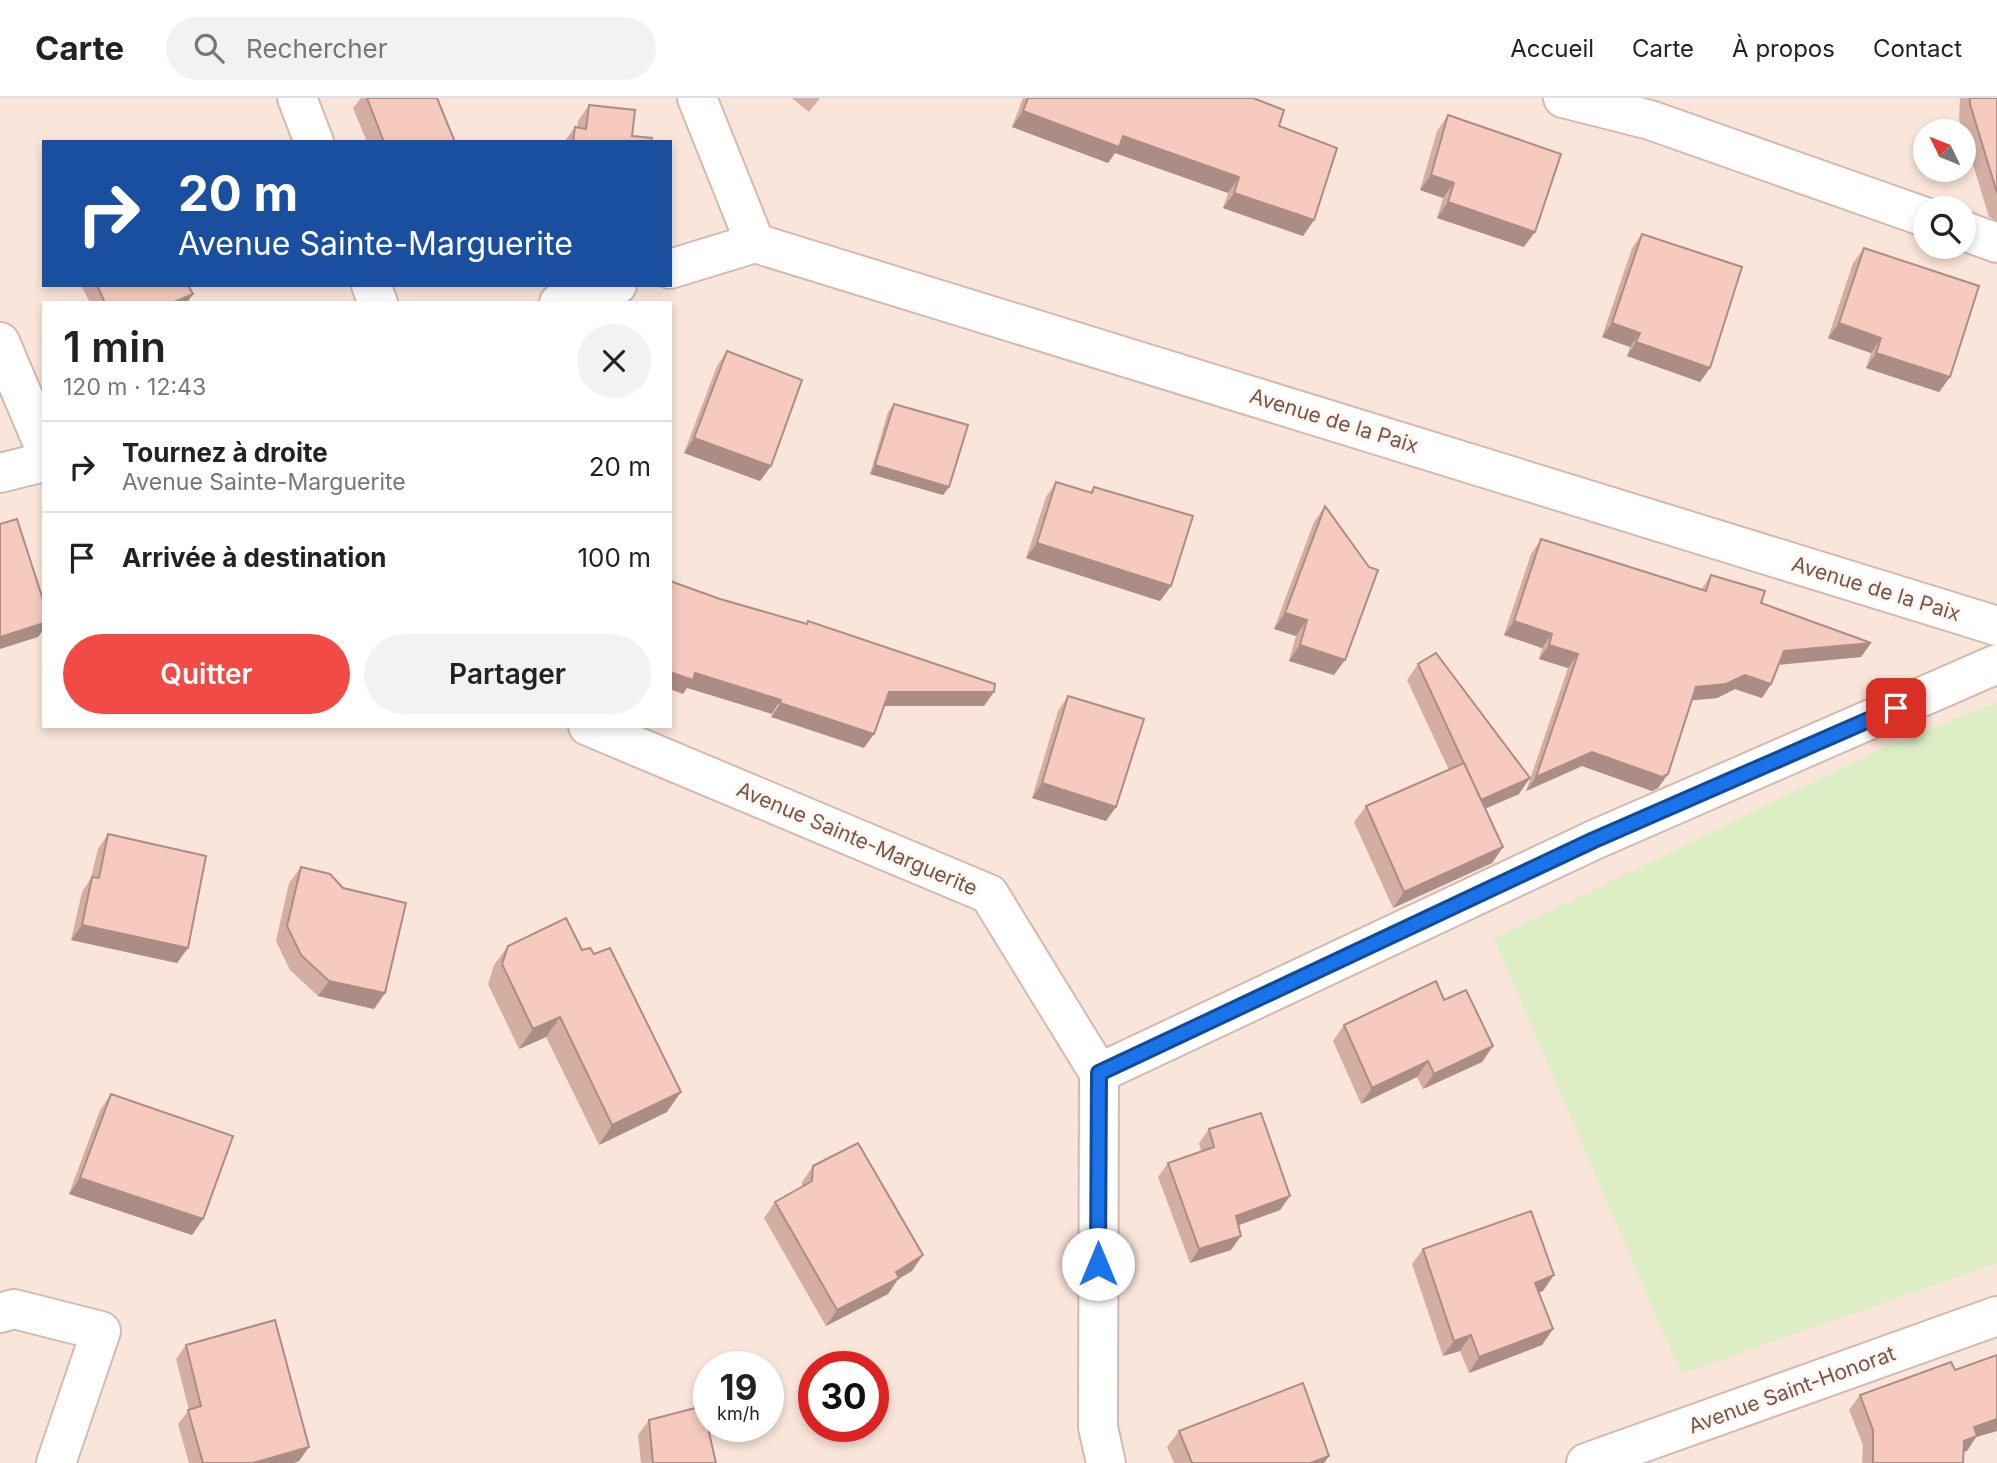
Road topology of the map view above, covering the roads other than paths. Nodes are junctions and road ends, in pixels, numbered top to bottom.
1 (297, 98) edge
2 (697, 98) edge
3 (1563, 98) edge
4 (1648, 109) edge
5 (313, 140) edge
6 (1913, 212) edge
7 (1976, 235) edge
8 (755, 243) junction
9 (1997, 243) edge
10 (672, 268) edge
11 (611, 287) edge
12 (565, 301) edge
13 (0, 342) edge
14 (42, 441) edge
15 (42, 462) edge
16 (0, 473) edge
17 (1997, 626) edge
18 (1997, 664) edge
19 (594, 728) edge
20 (1099, 1073) junction
21 (0, 1313) edge
22 (1997, 1316) edge
23 (56, 1463) edge
24 (1106, 1463) edge
25 (1586, 1463) edge

1 - 5 street
2 - 8 street
3 - 4 street
4 - 6 street
7 - 9 street
8 - 10 street
8 - 17 street, Avenue de la Paix
11 - 12 street
13 - 14 street
15 - 16 street
18 - 20 street
19 - 20 street, Avenue Sainte-Marguerite
20 - 24 street
21 - 23 street
22 - 25 street, Avenue Saint-Honorat

